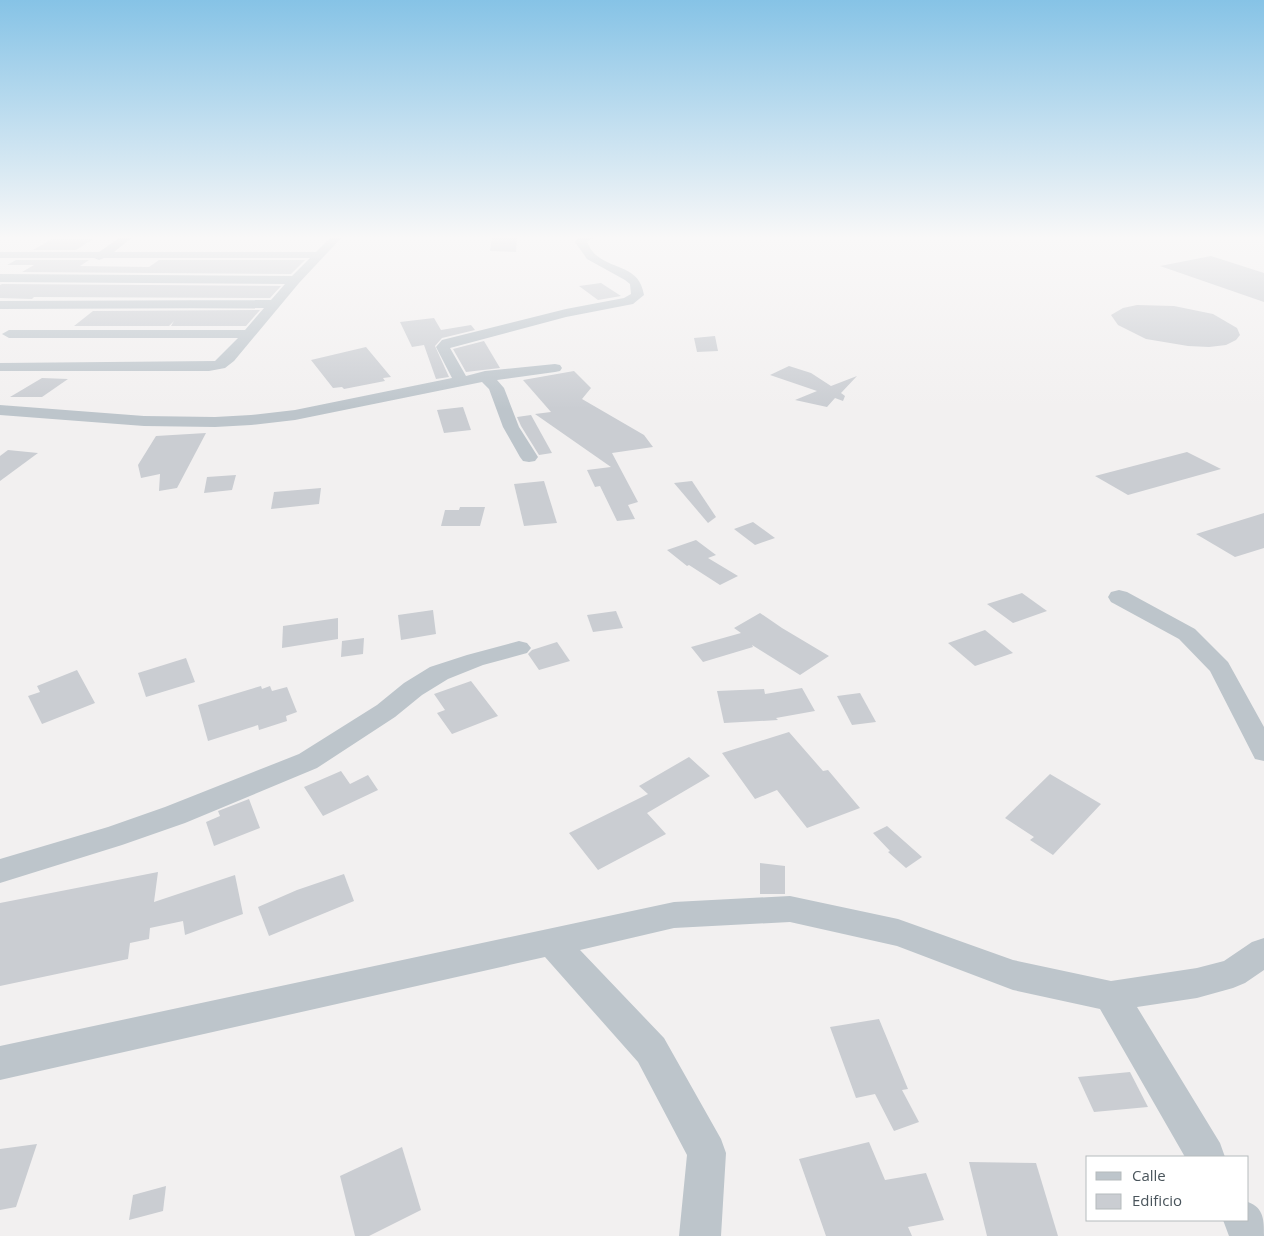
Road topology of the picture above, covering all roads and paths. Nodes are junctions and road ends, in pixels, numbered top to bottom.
1 (46, 294) edge
2 (283, 294) edge
3 (638, 294) edge
4 (0, 304) edge
5 (274, 304) junction
6 (30, 305) junction
7 (5, 327) edge
8 (249, 334) junction
9 (0, 366) edge
10 (555, 368) dead end
11 (484, 376) junction
12 (461, 380) junction
13 (0, 410) edge
14 (529, 457) dead end
15 (1119, 597) dead end
16 (519, 648) dead end
17 (1264, 752) edge
18 (0, 871) edge
19 (552, 942) junction
20 (1264, 952) edge
21 (1111, 996) junction
22 (0, 1063) edge
23 (1205, 1156) edge
24 (1244, 1221) edge
25 (700, 1236) edge
26 (1252, 1236) edge

1 - 6 street
2 - 5 street
3 - 12 street
4 - 6 street
5 - 6 street
5 - 8 street
6 - 7 street
7 - 8 street
8 - 9 street
10 - 11 street
11 - 12 street
11 - 14 street
12 - 13 street
15 - 17 street
16 - 18 street
19 - 21 street
19 - 22 street
19 - 25 street
20 - 21 street
21 - 23 street
24 - 26 street

